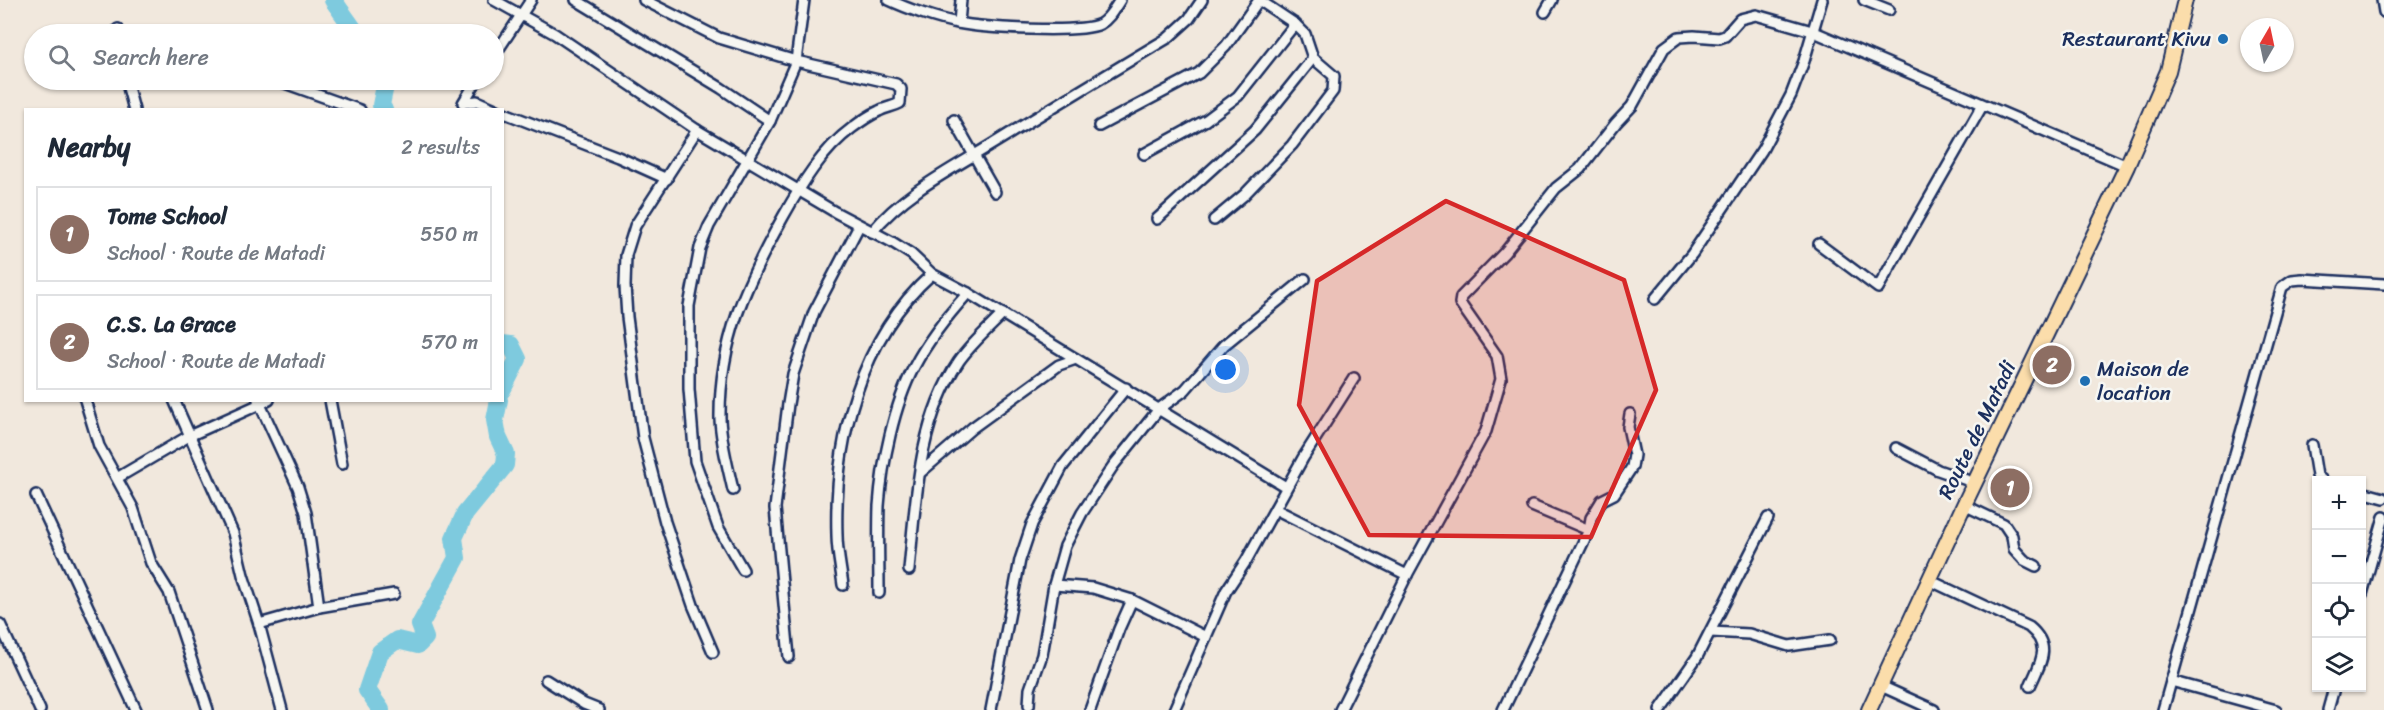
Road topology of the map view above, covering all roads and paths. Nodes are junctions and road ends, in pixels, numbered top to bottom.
1 (494, 0) edge
2 (531, 0) edge
3 (576, 0) edge
4 (644, 0) edge
5 (804, 0) edge
6 (889, 0) edge
7 (961, 0) edge
8 (1120, 0) edge
9 (1202, 0) edge
10 (1552, 0) edge
11 (1822, 0) edge
12 (1864, 0) edge
13 (2185, 0) edge
14 (2382, 0) edge
15 (1890, 10) dead end
16 (1545, 12) dead end
17 (2384, 12) edge
18 (522, 15) junction
19 (959, 23) junction
20 (1295, 24) junction
21 (1812, 31) junction
22 (504, 41) edge
23 (1313, 58) junction
24 (796, 61) junction
25 (129, 90) edge
26 (304, 90) edge
27 (471, 90) edge
28 (1982, 106) junction
29 (133, 108) edge
30 (354, 108) edge
31 (493, 108) edge
32 (504, 113) edge
33 (954, 120) dead end
34 (770, 121) junction
35 (1099, 126) dead end
36 (697, 130) junction
37 (1144, 154) dead end
38 (975, 155) junction
39 (748, 160) junction
40 (2127, 166) junction
41 (667, 179) junction
42 (798, 190) junction
43 (995, 192) dead end
44 (1157, 219) dead end
45 (1214, 220) dead end
46 (859, 226) junction
47 (873, 232) junction
48 (1819, 244) dead end
49 (932, 274) junction
50 (1305, 279) dead end
51 (2384, 284) edge
52 (968, 293) junction
53 (1655, 299) dead end
54 (1003, 314) junction
55 (1076, 359) junction
56 (1354, 378) dead end
57 (1126, 388) junction
58 (87, 402) edge
59 (175, 402) edge
60 (262, 402) edge
61 (330, 402) edge
62 (1159, 409) junction
63 (1630, 414) dead end
64 (189, 436) junction
65 (2312, 445) dead end
66 (1896, 448) dead end
67 (342, 464) dead end
68 (920, 473) junction
69 (2317, 476) edge
70 (117, 478) junction
71 (1975, 483) junction
72 (1286, 487) junction
73 (733, 490) dead end
74 (2366, 493) edge
75 (36, 495) dead end
76 (2384, 498) edge
77 (1964, 505) junction
78 (1532, 506) dead end
79 (1275, 509) junction
80 (2384, 517) edge
81 (1768, 518) dead end
82 (1589, 530) junction
83 (2036, 566) dead end
84 (743, 570) dead end
85 (909, 570) dead end
86 (1407, 575) junction
87 (1929, 580) junction
88 (2364, 584) edge
89 (843, 585) dead end
90 (1054, 585) junction
91 (879, 593) dead end
92 (394, 594) dead end
93 (1132, 600) junction
94 (319, 607) junction
95 (0, 624) edge
96 (259, 624) junction
97 (1711, 632) junction
98 (1206, 637) junction
99 (1830, 640) dead end
100 (713, 652) dead end
101 (789, 657) dead end
102 (546, 680) dead end
103 (2171, 681) junction
104 (1881, 686) junction
105 (2030, 686) dead end
106 (2333, 692) edge
107 (1029, 705) dead end
108 (39, 707) edge
109 (27, 710) edge
110 (136, 710) edge
111 (208, 710) edge
112 (282, 710) edge
113 (599, 710) edge
114 (992, 710) edge
115 (1090, 710) edge
116 (1174, 710) edge
117 (1340, 710) edge
118 (1503, 710) edge
119 (1660, 710) edge
120 (1869, 710) edge
121 (1934, 710) edge
122 (2163, 710) edge
123 (2276, 710) edge
124 (2328, 710) edge

1 - 18 street
2 - 18 street
3 - 34 street
4 - 24 street
5 - 24 street
6 - 19 street
7 - 19 street
8 - 19 street
9 - 38 street
10 - 16 street
11 - 21 street
12 - 15 street
13 - 40 main road, Route de Matadi
14 - 17 street
18 - 22 street
18 - 36 street
20 - 23 street
20 - 35 street
20 - 37 street
21 - 28 street
21 - 53 street
21 - 86 street
23 - 44 street
23 - 45 street
24 - 34 street
24 - 42 street
25 - 29 street
26 - 30 street
27 - 31 street
28 - 40 street
28 - 48 street
32 - 41 street
33 - 38 street
34 - 39 street
36 - 39 street
36 - 41 street
38 - 43 street
38 - 47 street
39 - 42 street
39 - 84 street
40 - 71 main road, Route de Matadi
41 - 100 street
42 - 46 street
42 - 73 street
46 - 47 street
46 - 101 street
47 - 49 street
49 - 52 street
49 - 89 street
50 - 62 street
51 - 103 street
52 - 54 street
52 - 91 street
54 - 55 street
54 - 68 street
55 - 57 street
55 - 68 street
56 - 72 street
57 - 62 street
57 - 114 street
58 - 70 street
59 - 64 street
60 - 64 street
60 - 94 street
61 - 67 street
62 - 72 street
62 - 90 street
63 - 82 street
64 - 70 street
64 - 96 street
65 - 69 street
66 - 71 street
68 - 85 street
70 - 111 street
71 - 77 main road, Route de Matadi
72 - 79 street
74 - 76 street
75 - 110 street
77 - 83 street
77 - 87 main road, Route de Matadi
78 - 82 street
79 - 86 street
79 - 98 street
80 - 88 street
81 - 97 street
82 - 118 street
86 - 117 street
87 - 104 main road, Route de Matadi
87 - 105 street
90 - 93 street
90 - 107 street
92 - 94 street
93 - 98 street
93 - 115 street
94 - 96 street
95 - 108 street
96 - 112 street
97 - 99 street
97 - 119 street
98 - 116 street
102 - 113 street
103 - 122 street
103 - 123 street
104 - 120 main road, Route de Matadi
104 - 121 street
106 - 124 street
108 - 109 street

